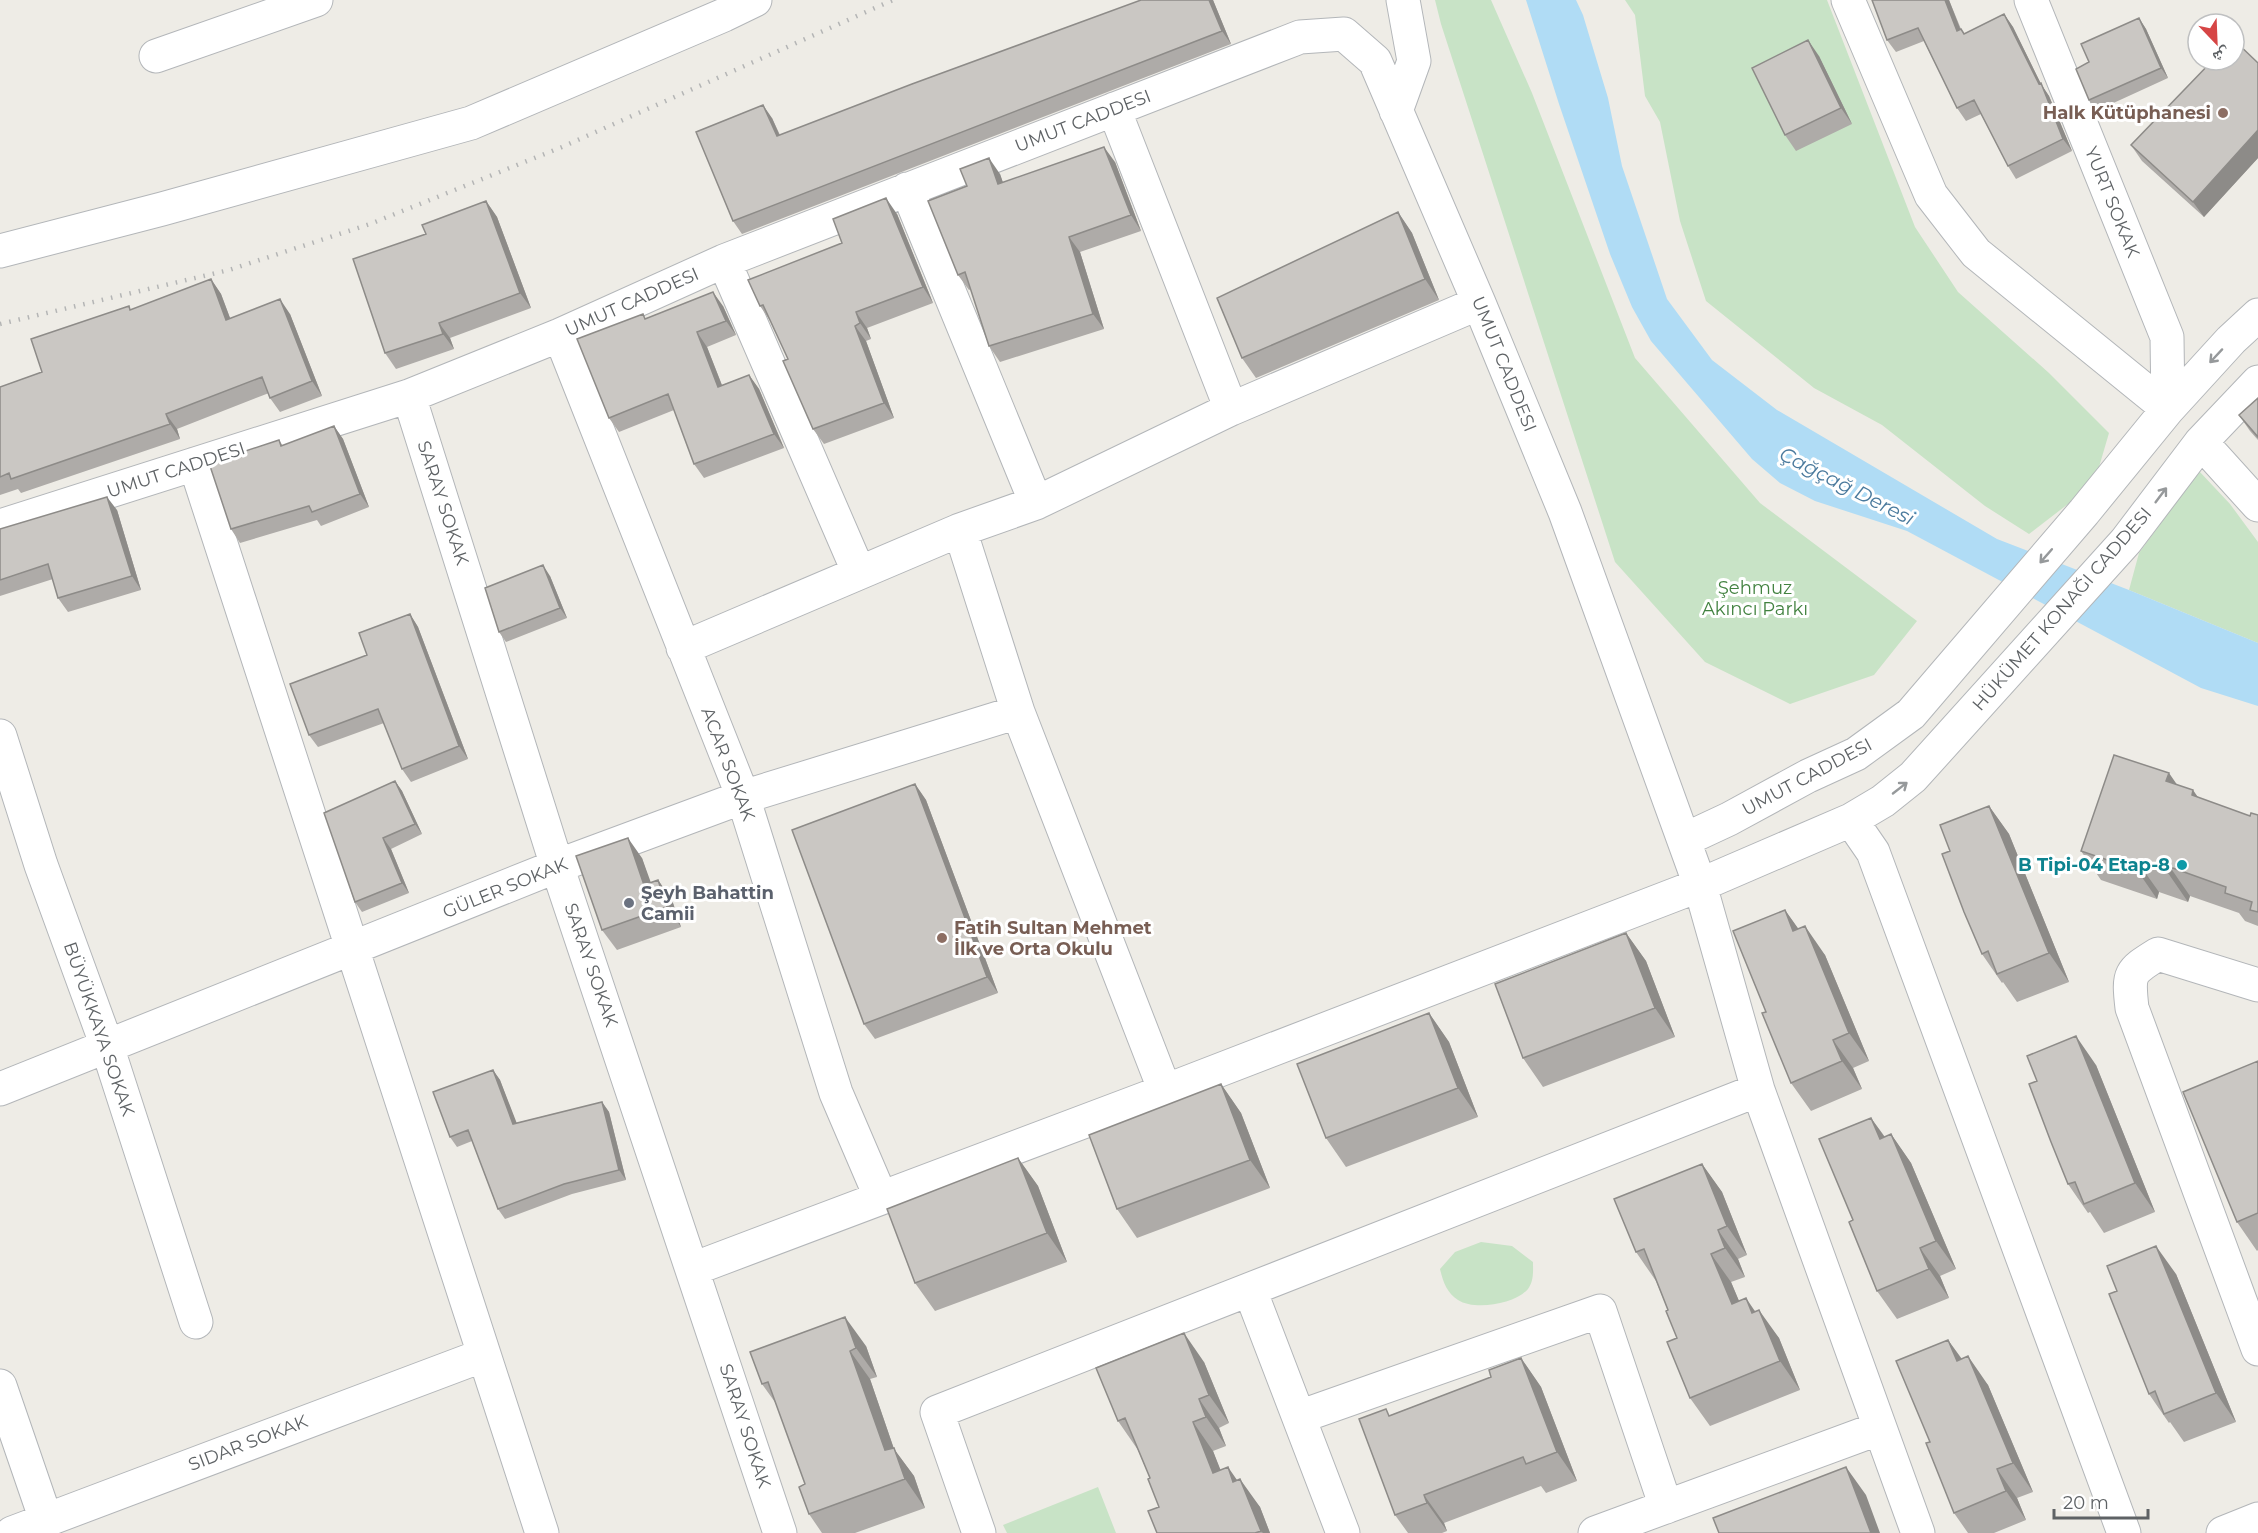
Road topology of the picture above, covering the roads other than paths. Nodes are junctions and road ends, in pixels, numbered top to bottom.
1 (316, 0) edge
2 (755, 0) edge
3 (1403, 0) edge
4 (1848, 0) edge
5 (2031, 0) edge
6 (156, 56) dead end
7 (1114, 109) junction
8 (1396, 111) junction
9 (907, 189) junction
10 (0, 251) edge
11 (724, 261) junction
12 (1479, 303) junction
13 (2258, 315) edge
14 (560, 335) junction
15 (2258, 382) edge
16 (409, 396) junction
17 (1231, 409) junction
18 (2168, 409) junction
19 (2201, 442) junction
20 (195, 464) junction
21 (1036, 503) junction
22 (2258, 505) edge
23 (0, 526) edge
24 (960, 530) junction
25 (859, 573) junction
26 (683, 648) junction
27 (1018, 712) junction
28 (0, 736) edge
29 (743, 797) junction
30 (1851, 820) junction
31 (1684, 840) junction
32 (557, 866) junction
33 (1700, 885) junction
34 (353, 949) junction
35 (2258, 985) edge
36 (107, 1046) junction
37 (0, 1089) edge
38 (1758, 1090) junction
39 (1165, 1091) junction
40 (881, 1198) junction
41 (693, 1269) junction
42 (1250, 1290) junction
43 (2251, 1307) edge
44 (196, 1322) dead end
45 (2258, 1349) edge
46 (484, 1355) junction
47 (0, 1386) edge
48 (1299, 1417) junction
49 (1880, 1428) junction
50 (1666, 1507) junction
51 (2258, 1519) edge
52 (46, 1520) junction
53 (12, 1533) edge
54 (542, 1533) edge
55 (780, 1533) edge
56 (980, 1533) edge
57 (1343, 1533) edge
58 (1595, 1533) edge
59 (1918, 1533) edge
60 (2124, 1533) edge
61 (2223, 1533) edge

1 - 6 street
2 - 10 street
3 - 8 street
4 - 18 street
5 - 18 street, YURT SOKAK
7 - 8 street, UMUT CADDESI
7 - 9 street, UMUT CADDESI
7 - 17 street
8 - 12 street, UMUT CADDESI
9 - 11 street, UMUT CADDESI
9 - 21 street
11 - 14 street, UMUT CADDESI
11 - 25 street
12 - 17 street
12 - 31 street, UMUT CADDESI
13 -> 18 street, UMUT CADDESI
14 - 16 street, UMUT CADDESI
14 - 26 street, ACAR SOKAK
15 - 19 street
16 - 20 street, UMUT CADDESI
16 - 32 street, SARAY SOKAK
17 - 21 street
18 -> 31 street, UMUT CADDESI
19 - 22 street
30 -> 19 street
20 - 23 street, UMUT CADDESI
20 - 34 street
21 - 24 street
24 - 25 street
24 - 27 street
25 - 26 street
26 - 29 street, ACAR SOKAK
27 - 29 street, GÜLER SOKAK
27 - 39 street
28 - 36 street, BÜYÜKKAYA SOKAK
29 - 32 street, GÜLER SOKAK
29 - 40 street, ACAR SOKAK
30 - 33 street
30 - 60 street
31 - 33 street, UMUT CADDESI
32 - 34 street, GÜLER SOKAK
32 - 41 street, SARAY SOKAK
33 - 38 street, UMUT CADDESI
33 - 39 street
34 - 36 street, GÜLER SOKAK
34 - 46 street
35 - 43 street
36 - 37 street, GÜLER SOKAK
36 - 44 street, BÜYÜKKAYA SOKAK
38 - 42 street
38 - 49 street, UMUT CADDESI
39 - 40 street
40 - 41 street
41 - 55 street, SARAY SOKAK
42 - 48 street
42 - 56 street
43 - 45 street
46 - 52 street, SIDAR SOKAK
46 - 54 street
47 - 52 street
48 - 50 street
48 - 57 street
49 - 50 street
49 - 59 street, UMUT CADDESI
50 - 58 street
51 - 61 street
52 - 53 street, SIDAR SOKAK

